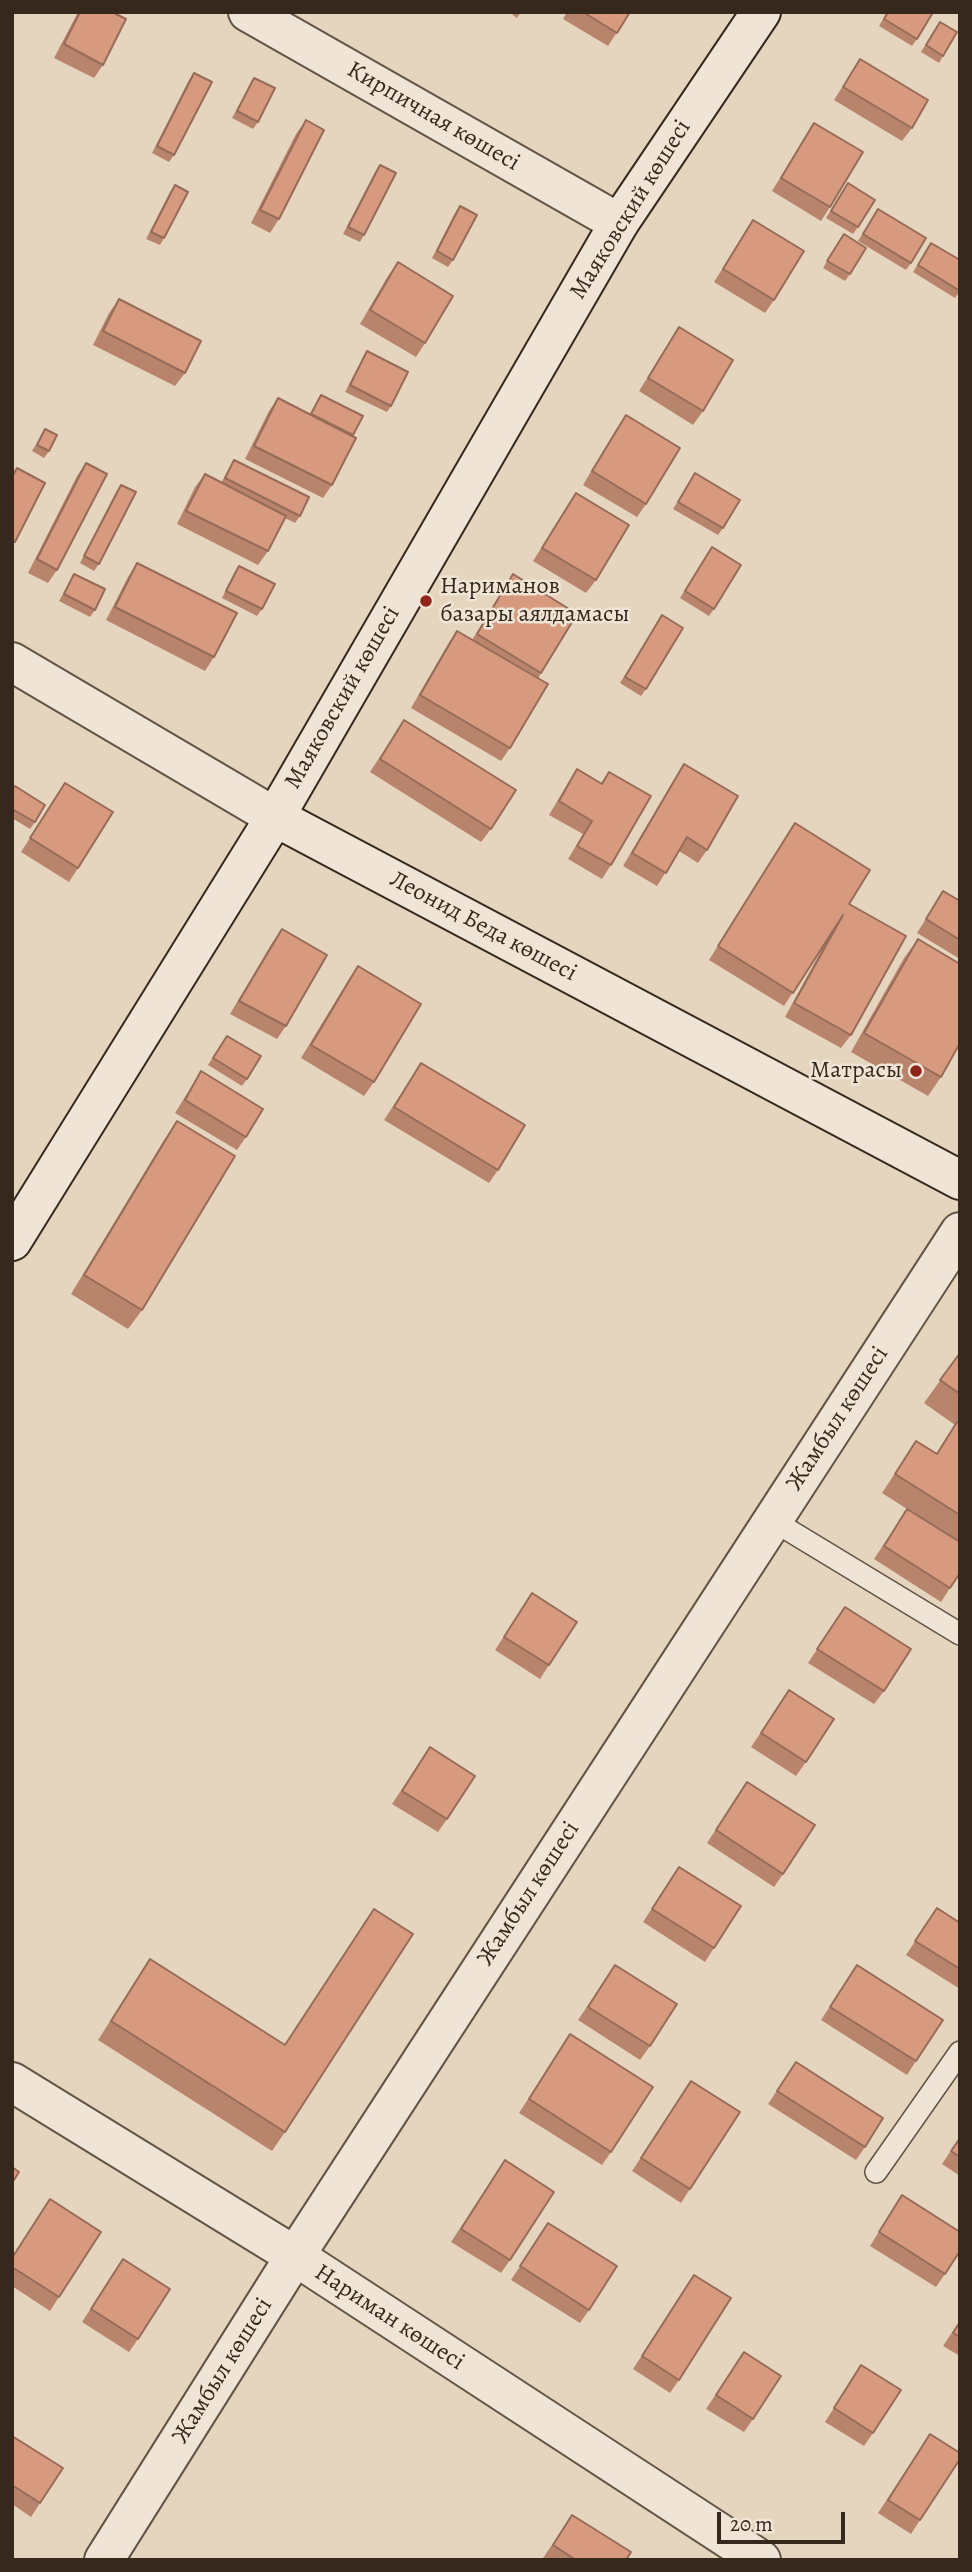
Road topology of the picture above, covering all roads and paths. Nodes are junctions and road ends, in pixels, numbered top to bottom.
1 (248, 12) edge
2 (761, 12) edge
3 (619, 223) junction
4 (12, 662) edge
5 (275, 817) junction
6 (960, 1180) edge
7 (960, 1232) edge
8 (12, 1241) edge
9 (772, 1520) junction
10 (960, 1634) edge
11 (960, 2052) edge
12 (12, 2082) edge
13 (876, 2172) dead end
14 (295, 2256) junction
15 (104, 2560) edge
16 (761, 2560) edge

1 - 3 street, Кирпичная көшесі
2 - 3 street, Маяковский көшесі
3 - 5 street, Маяковский көшесі
4 - 5 street, Леонид Беда көшесі
5 - 6 street, Леонид Беда көшесі
5 - 8 street, Маяковский көшесі
7 - 9 street, Жамбыл көшесі
9 - 10 lane
9 - 14 street, Жамбыл көшесі
11 - 13 lane
12 - 14 street, Нариман көшесі
14 - 15 street, Жамбыл көшесі
14 - 16 street, Нариман көшесі

